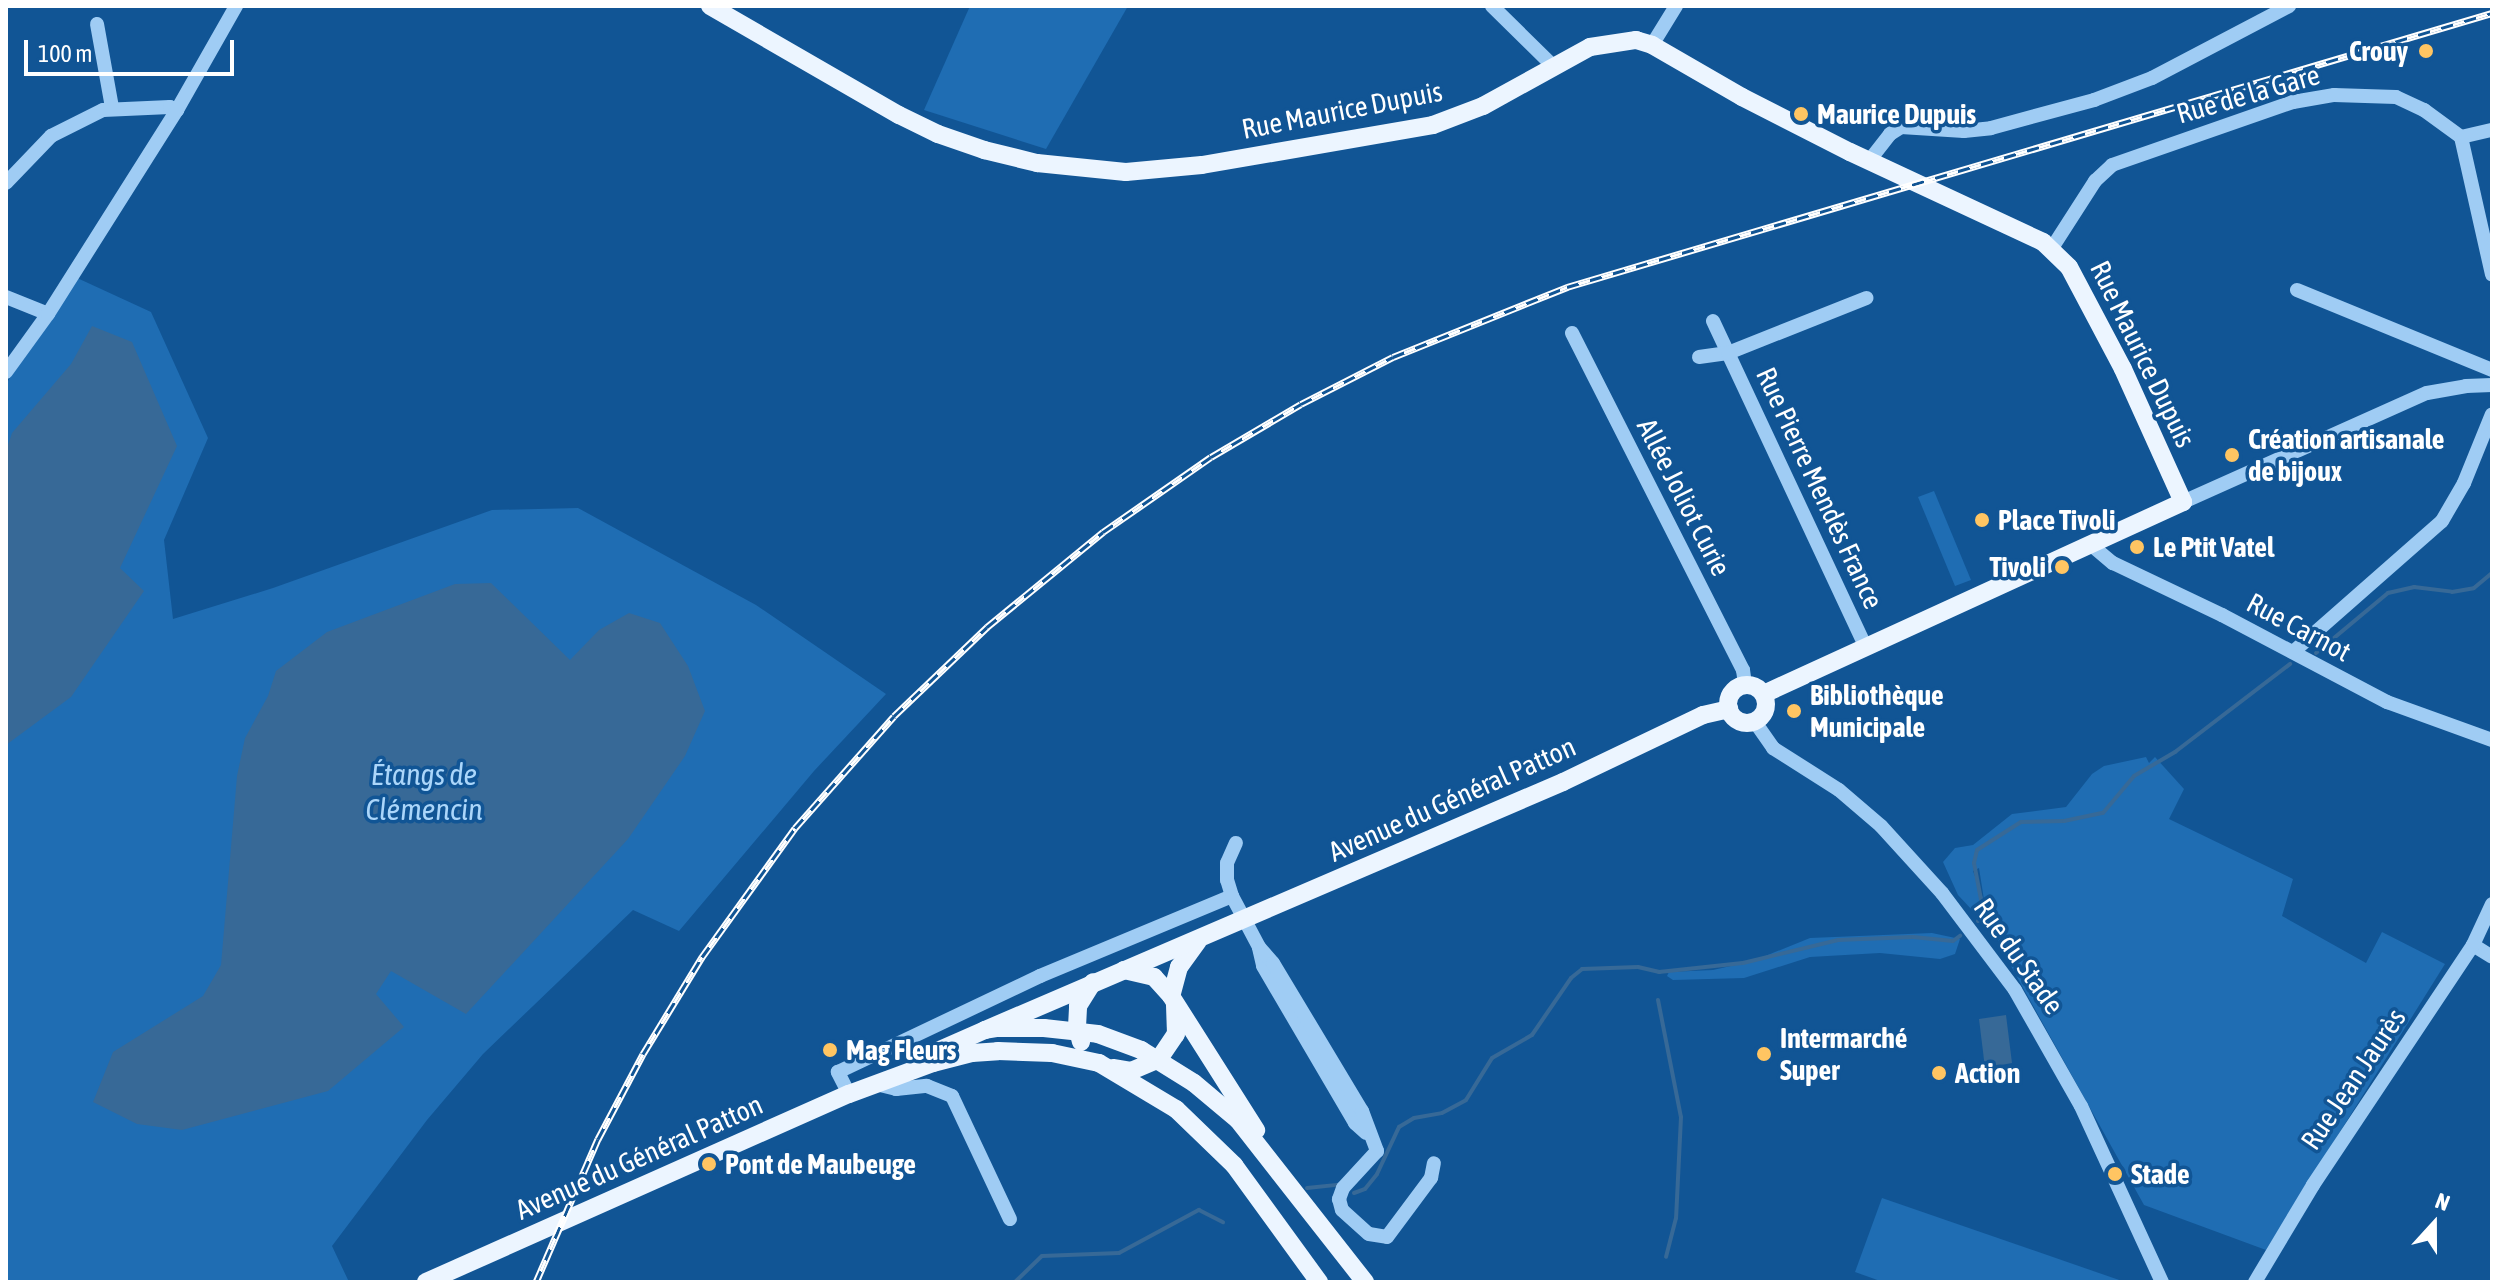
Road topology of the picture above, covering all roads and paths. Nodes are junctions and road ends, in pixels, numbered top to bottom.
1 (235, 6) edge
2 (710, 6) edge
3 (1492, 6) edge
4 (1676, 6) edge
5 (2289, 6) edge
6 (2269, 9) edge
7 (97, 24) dead end
8 (1652, 45) junction
9 (1554, 67) junction
10 (112, 107) junction
11 (177, 110) junction
12 (2492, 130) edge
13 (2461, 137) junction
14 (1869, 161) junction
15 (6, 183) edge
16 (2052, 248) junction
17 (2492, 275) edge
18 (2297, 290) dead end
19 (6, 297) edge
20 (1866, 298) dead end
21 (48, 314) junction
22 (1713, 321) dead end
23 (1572, 333) dead end
24 (1728, 353) junction
25 (1699, 357) dead end
26 (2492, 370) edge
27 (6, 372) edge
28 (2492, 385) edge
29 (2492, 414) edge
30 (2183, 502) junction
31 (2090, 544) junction
32 (1865, 645) junction
33 (2293, 652) junction
34 (1745, 685) junction
35 (1764, 694) junction
36 (1729, 709) junction
37 (1755, 722) junction
38 (2492, 740) edge
39 (1236, 843) dead end
40 (1232, 896) junction
41 (2492, 904) edge
42 (1245, 920) junction
43 (1198, 941) junction
44 (2473, 945) junction
45 (2492, 957) edge
46 (1119, 970) junction
47 (1093, 982) junction
48 (1173, 1000) junction
49 (985, 1030) junction
50 (1077, 1031) junction
51 (1159, 1059) junction
52 (1105, 1065) junction
53 (876, 1084) junction
54 (849, 1094) junction
55 (1434, 1163) dead end
56 (1277, 1167) junction
57 (1010, 1219) dead end
58 (426, 1282) edge
59 (1319, 1282) edge
60 (1365, 1282) edge
61 (2162, 1282) edge
62 (2255, 1282) edge

1 - 11 street
2 - 9 main road, Rue Maurice Dupuis
3 - 9 street
4 - 8 street
5 - 6 street
6 - 14 street
7 - 10 street
8 - 9 main road, Rue Maurice Dupuis
8 - 14 main road, Rue Maurice Dupuis
10 - 11 street
10 - 15 street
11 - 21 street
12 - 13 street
13 - 16 street, Rue de la Gare
13 - 17 street
14 - 16 main road, Rue Maurice Dupuis
16 - 30 main road, Rue Maurice Dupuis
18 - 26 street
19 - 21 street
20 - 24 street, Rue Pierre Mendès France
21 - 27 street
22 - 24 street, Rue Pierre Mendès France
23 - 34 street, Allée Joliot Curie
24 - 25 street, Rue Pierre Mendès France
24 - 32 street, Rue Pierre Mendès France
28 - 30 street
29 - 33 street
30 - 31 main road
31 - 32 main road
31 - 33 street, Rue Carnot
32 - 35 main road
33 - 38 street, Rue Carnot
34 - 35 main road
34 - 36 main road
35 - 37 main road
36 - 37 main road
36 - 42 main road, Avenue du Général Patton
37 - 61 street, Rue du Stade
39 - 40 street
40 - 42 street
40 - 54 street
41 - 44 street, Rue Jean Jaurès
42 - 43 main road, Avenue du Général Patton
42 - 55 street
43 - 46 main road, Avenue du Général Patton
43 - 48 main road
44 - 45 street
44 - 62 street, Rue Jean Jaurès
46 - 47 main road
46 - 48 main road
47 - 49 main road
47 - 50 main road
48 - 51 main road
48 - 56 main road
49 - 50 main road
49 - 53 main road
50 - 51 main road
50 - 52 main road
51 - 52 main road
51 - 56 main road
52 - 53 main road
52 - 59 main road
53 - 54 main road, Avenue du Général Patton
53 - 57 street
54 - 58 main road, Avenue du Général Patton
56 - 60 main road

